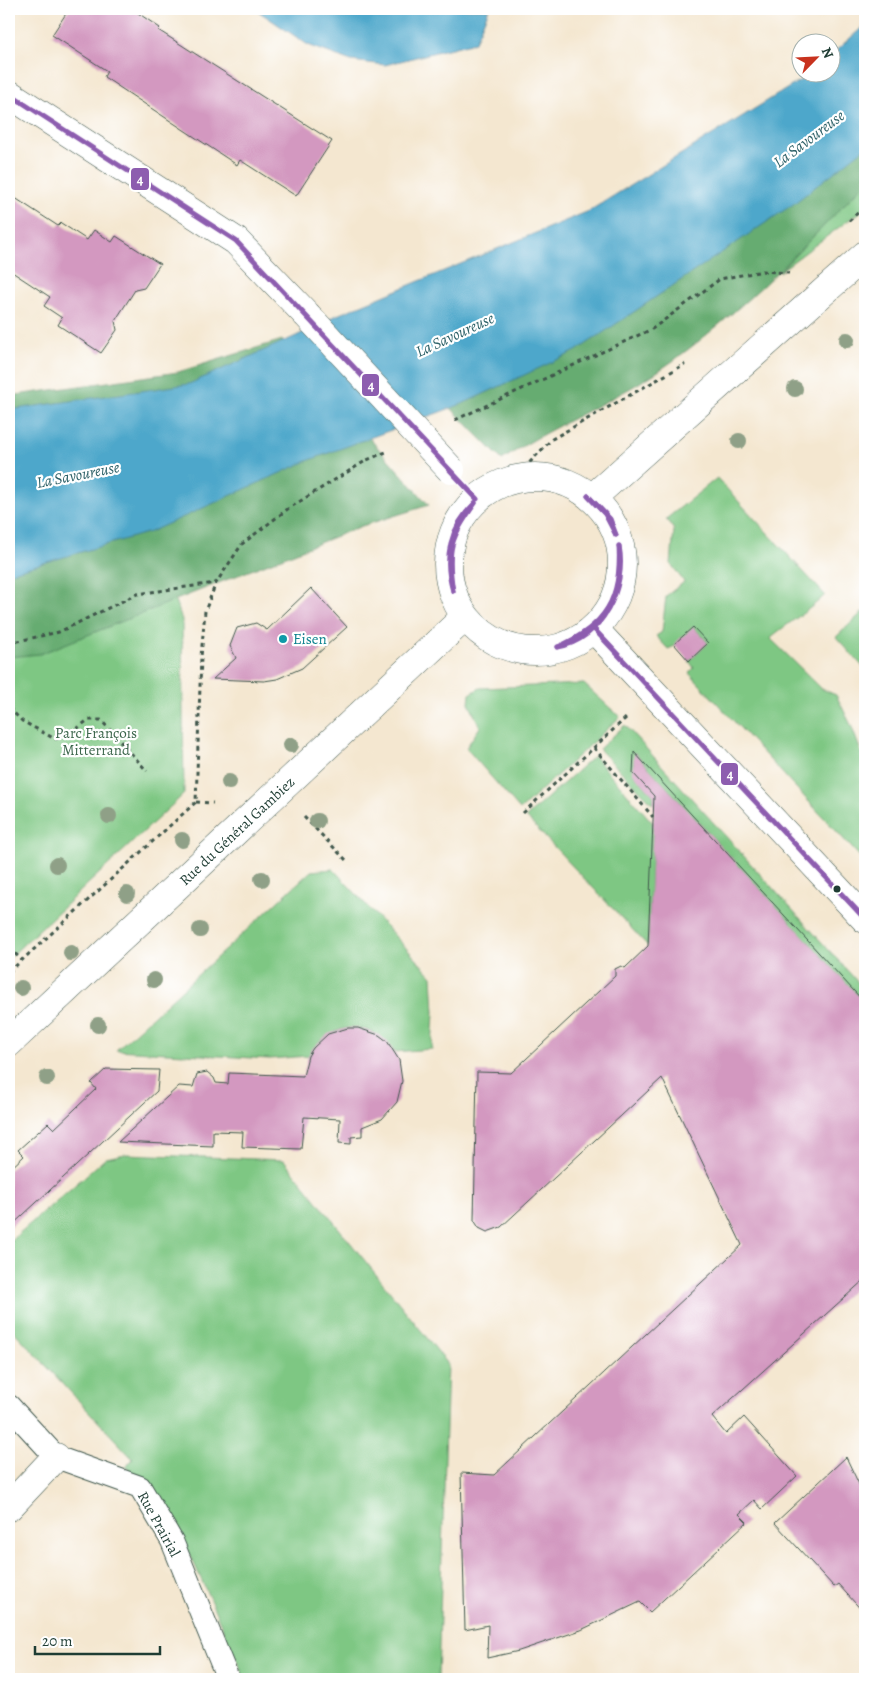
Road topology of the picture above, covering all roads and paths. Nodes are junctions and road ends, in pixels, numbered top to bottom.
1 (9, 94) edge
2 (865, 256) edge
3 (793, 273) dead end
4 (786, 279) dead end
5 (686, 363) dead end
6 (513, 480) junction
7 (592, 498) junction
8 (477, 499) junction
9 (216, 583) dead end
10 (465, 618) junction
11 (594, 629) junction
12 (9, 643) edge
13 (9, 708) edge
14 (629, 715) dead end
15 (594, 748) junction
16 (147, 771) dead end
17 (196, 802) dead end
18 (523, 813) dead end
19 (653, 817) dead end
20 (865, 919) edge
21 (9, 948) edge
22 (22, 960) junction
23 (9, 972) edge
24 (9, 1043) edge
25 (9, 1406) edge
26 (56, 1457) junction
27 (9, 1507) edge
28 (228, 1679) edge

1 - 8 street, bridge
2 - 7 street
3 - 4 path
5 - 6 path
6 - 7 street
6 - 8 street
7 - 11 street
8 - 10 street
9 - 12 path
10 - 11 street
10 - 24 street, Rue du Général Gambiez
11 - 20 street
13 - 16 path
14 - 15 path
15 - 18 path
15 - 19 path
17 - 22 path
21 - 22 path
22 - 23 path
25 - 26 lane, Rue Prairial
26 - 27 street
26 - 28 lane, Rue Prairial

